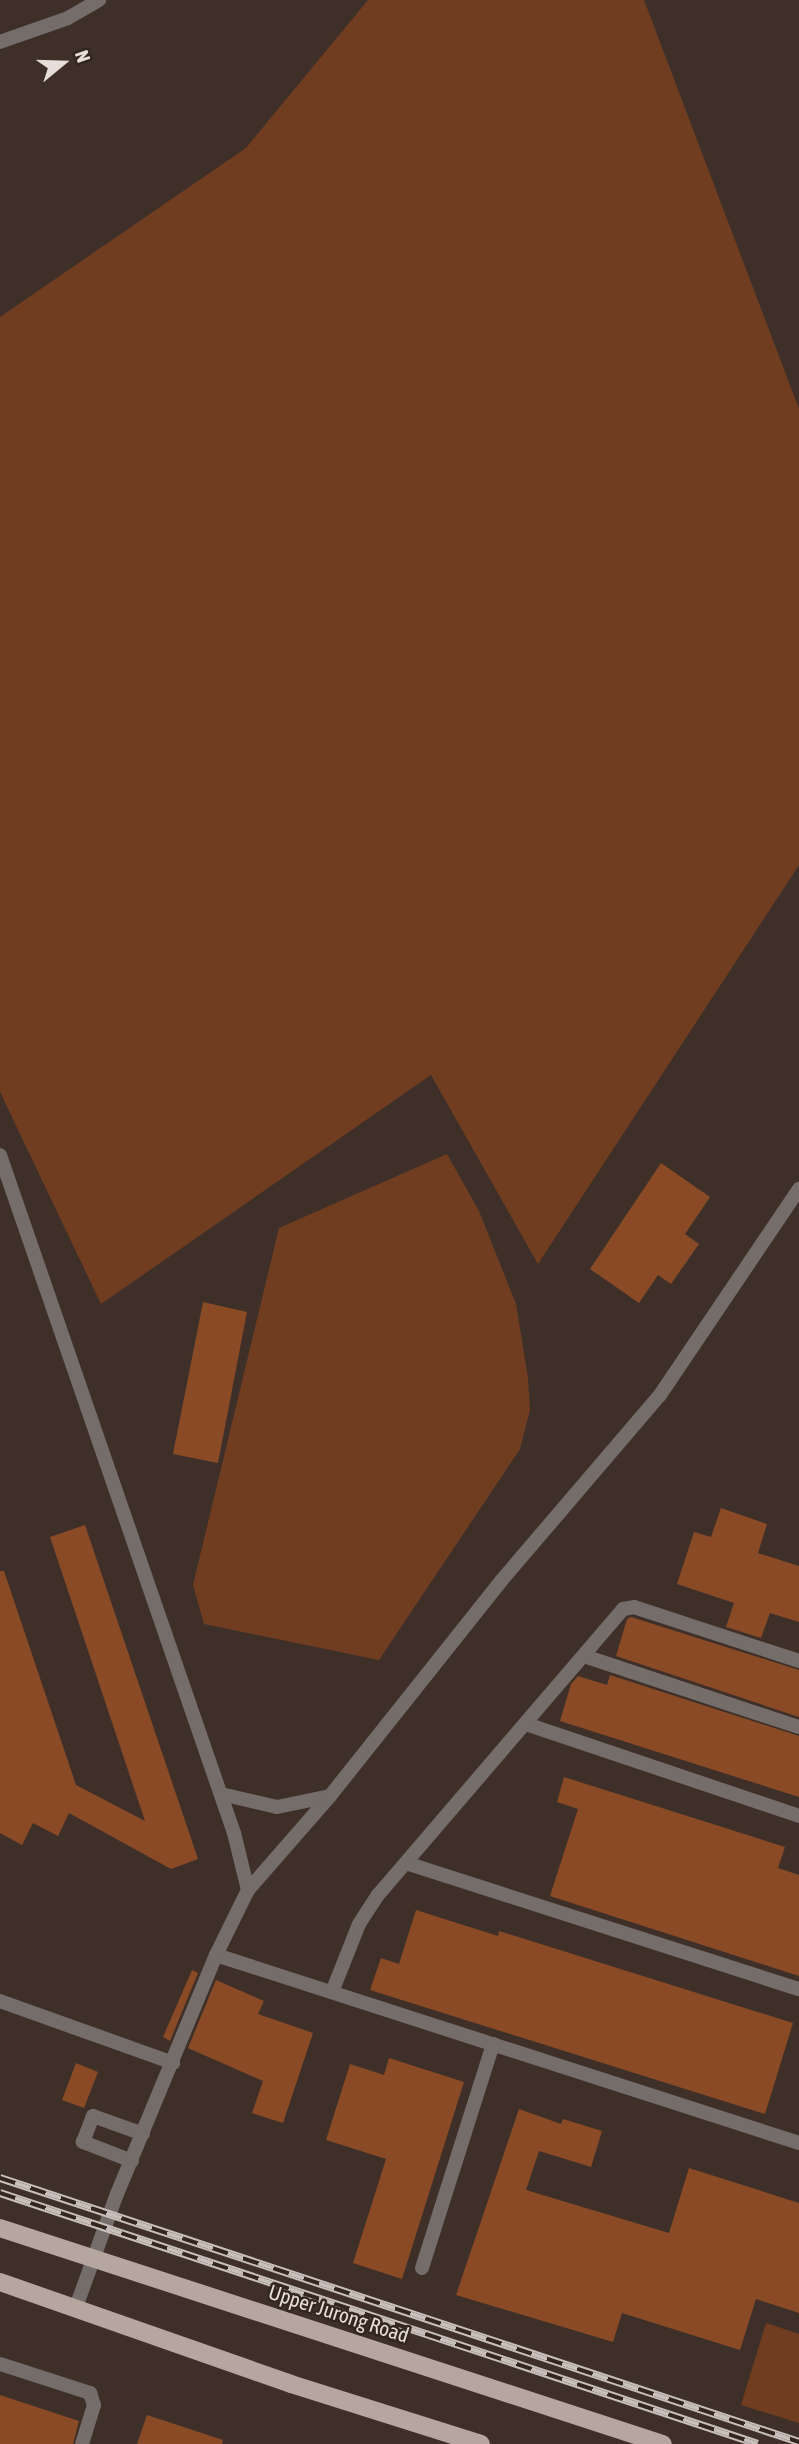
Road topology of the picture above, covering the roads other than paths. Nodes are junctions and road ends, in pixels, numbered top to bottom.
1 (99, 0) edge
2 (0, 42) edge
3 (0, 1156) edge
4 (799, 1189) edge
5 (584, 1656) junction
6 (799, 1661) edge
7 (526, 1724) junction
8 (799, 1727) edge
9 (221, 1794) junction
10 (330, 1796) junction
11 (799, 1816) edge
12 (406, 1863) junction
13 (248, 1890) junction
14 (216, 1955) junction
15 (799, 1990) edge
16 (332, 1992) junction
17 (0, 2001) edge
18 (493, 2044) junction
19 (173, 2063) junction
20 (143, 2134) junction
21 (798, 2140) edge
22 (132, 2161) junction
23 (0, 2228) edge
24 (96, 2257) junction
25 (422, 2268) dead end
26 (0, 2282) edge
27 (76, 2307) junction
28 (0, 2364) edge
29 (82, 2444) edge
30 (481, 2444) edge
31 (663, 2444) edge

1 - 2 lane
3 - 9 lane
4 - 10 lane
5 - 6 lane
5 - 7 lane
5 - 8 lane
7 - 11 lane
7 - 12 lane
9 - 10 lane
9 - 13 lane
10 - 13 lane
12 - 15 lane
12 - 16 lane
13 - 14 lane
14 - 16 lane
14 - 19 lane
16 - 18 lane
17 - 19 lane
18 - 21 lane
18 - 25 lane
19 - 20 lane
20 - 22 lane
20 - 22 lane
22 - 24 lane
23 - 24 main road, Upper Jurong Road
24 - 27 lane
24 - 31 main road, Upper Jurong Road
26 - 27 main road
27 - 30 main road
28 - 29 lane

